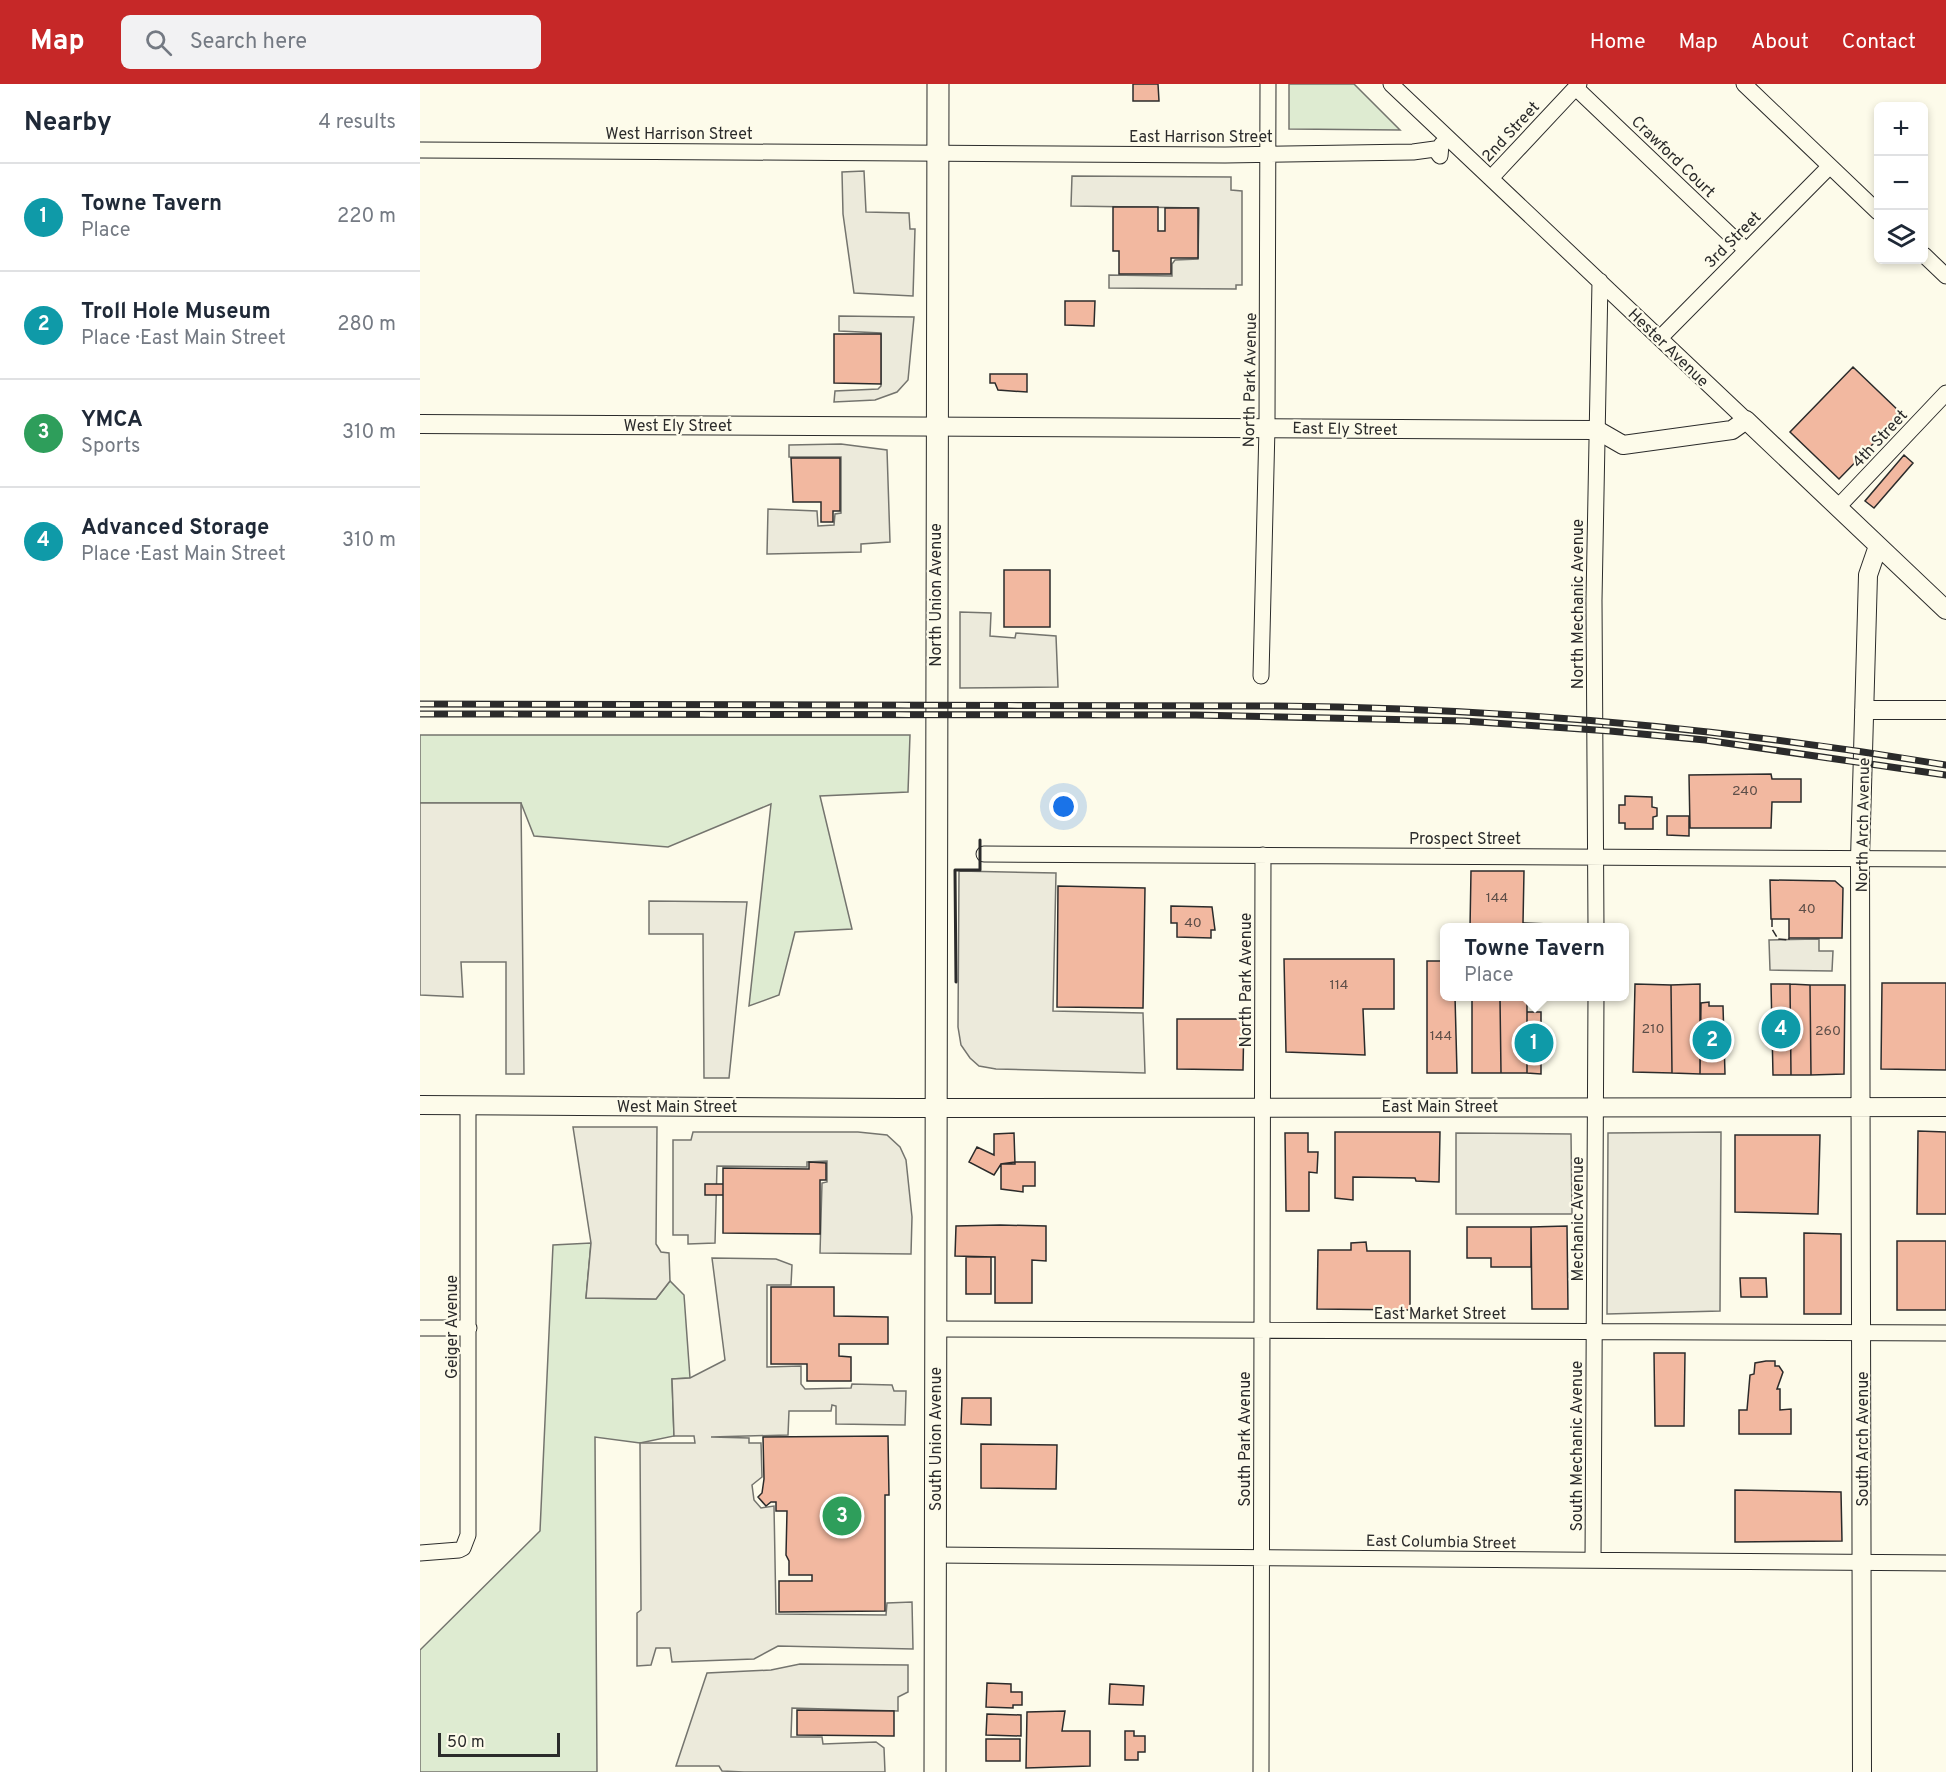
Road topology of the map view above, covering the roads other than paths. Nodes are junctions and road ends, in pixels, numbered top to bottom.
1 (938, 84) edge
2 (1269, 84) edge
3 (1391, 84) edge
4 (1744, 84) edge
5 (1578, 86) edge
6 (1448, 138) junction
7 (420, 150) edge
8 (937, 152) junction
9 (1268, 154) junction
10 (1830, 166) junction
11 (1491, 178) junction
12 (1876, 210) edge
13 (1746, 250) junction
14 (1928, 260) edge
15 (1946, 276) edge
16 (1600, 281) junction
17 (1660, 338) junction
18 (1946, 393) edge
19 (1746, 420) junction
20 (420, 424) edge
21 (936, 426) junction
22 (1267, 427) junction
23 (1597, 430) junction
24 (1838, 507) junction
25 (1878, 546) junction
26 (1946, 610) edge
27 (1261, 676) dead end
28 (1863, 710) junction
29 (1946, 710) edge
30 (984, 854) dead end
31 (1263, 855) junction
32 (1595, 856) junction
33 (1860, 859) junction
34 (1946, 859) edge
35 (1596, 923) edge
36 (1596, 1001) edge
37 (420, 1105) edge
38 (468, 1106) junction
39 (935, 1106) junction
40 (1262, 1106) junction
41 (1595, 1107) junction
42 (1863, 1107) junction
43 (1946, 1107) edge
44 (420, 1328) edge
45 (469, 1328) junction
46 (934, 1329) junction
47 (1262, 1330) junction
48 (1595, 1331) junction
49 (1862, 1332) junction
50 (1946, 1333) edge
51 (420, 1553) edge
52 (935, 1555) junction
53 (1261, 1557) junction
54 (1593, 1560) junction
55 (1862, 1563) junction
56 (1946, 1563) edge
57 (935, 1772) edge
58 (1261, 1772) edge
59 (1862, 1772) edge

1 - 8 main road, North Union Avenue
2 - 9 street, North Park Avenue
3 - 6 street, Hester Avenue
4 - 10 street
5 - 11 street, 2nd Street
5 - 13 street, Crawford Court
6 - 9 street, East Harrison Street
6 - 11 street, Hester Avenue
7 - 8 street, West Harrison Street
8 - 9 street, East Harrison Street
8 - 21 main road, North Union Avenue
9 - 22 street, North Park Avenue
10 - 12 street
10 - 13 street, 3rd Street
11 - 16 street, Hester Avenue
13 - 17 street, 3rd Street
14 - 15 street
16 - 17 street, Hester Avenue
16 - 23 street, North Mechanic Avenue
17 - 19 street, Hester Avenue
18 - 24 street, 4th Street
19 - 23 street, East Ely Street
19 - 24 street, Hester Avenue
20 - 21 street, West Ely Street
21 - 22 street, East Ely Street
21 - 39 main road, North Union Avenue
22 - 23 street, East Ely Street
22 - 27 street, North Park Avenue
23 - 32 street, North Mechanic Avenue
24 - 25 street, Hester Avenue
25 - 26 street, Hester Avenue
25 - 28 street, North Arch Avenue
28 - 29 street
28 - 33 street, North Arch Avenue
30 - 31 street, Prospect Street
31 - 32 street, Prospect Street
31 - 40 street, North Park Avenue
32 - 33 street, Prospect Street
32 - 35 street, North Mechanic Avenue
33 - 34 street, Prospect Street
33 - 42 street, North Arch Avenue
36 - 41 street
37 - 38 street, West Main Street
38 - 39 street, West Main Street
38 - 45 street, Geiger Avenue
39 - 40 street, East Main Street
39 - 46 main road, South Union Avenue
40 - 41 street, East Main Street
40 - 47 street, South Park Avenue
41 - 42 street, East Main Street
41 - 48 street, Mechanic Avenue
42 - 43 street, East Main Street
42 - 49 street, South Arch Avenue
44 - 45 street
45 - 51 street, Geiger Avenue
46 - 47 street, East Market Street
46 - 52 main road, South Union Avenue
47 - 48 street, East Market Street
47 - 53 street, South Park Avenue
48 - 49 street, East Market Street
48 - 54 street, South Mechanic Avenue
49 - 50 street, East Market Street
49 - 55 street, South Arch Avenue
52 - 53 street, East Columbia Street
52 - 57 main road, South Union Avenue
53 - 54 street, East Columbia Street
53 - 58 street, South Park Avenue
54 - 55 street, East Columbia Street
55 - 56 street, East Columbia Street
55 - 59 street, South Arch Avenue

